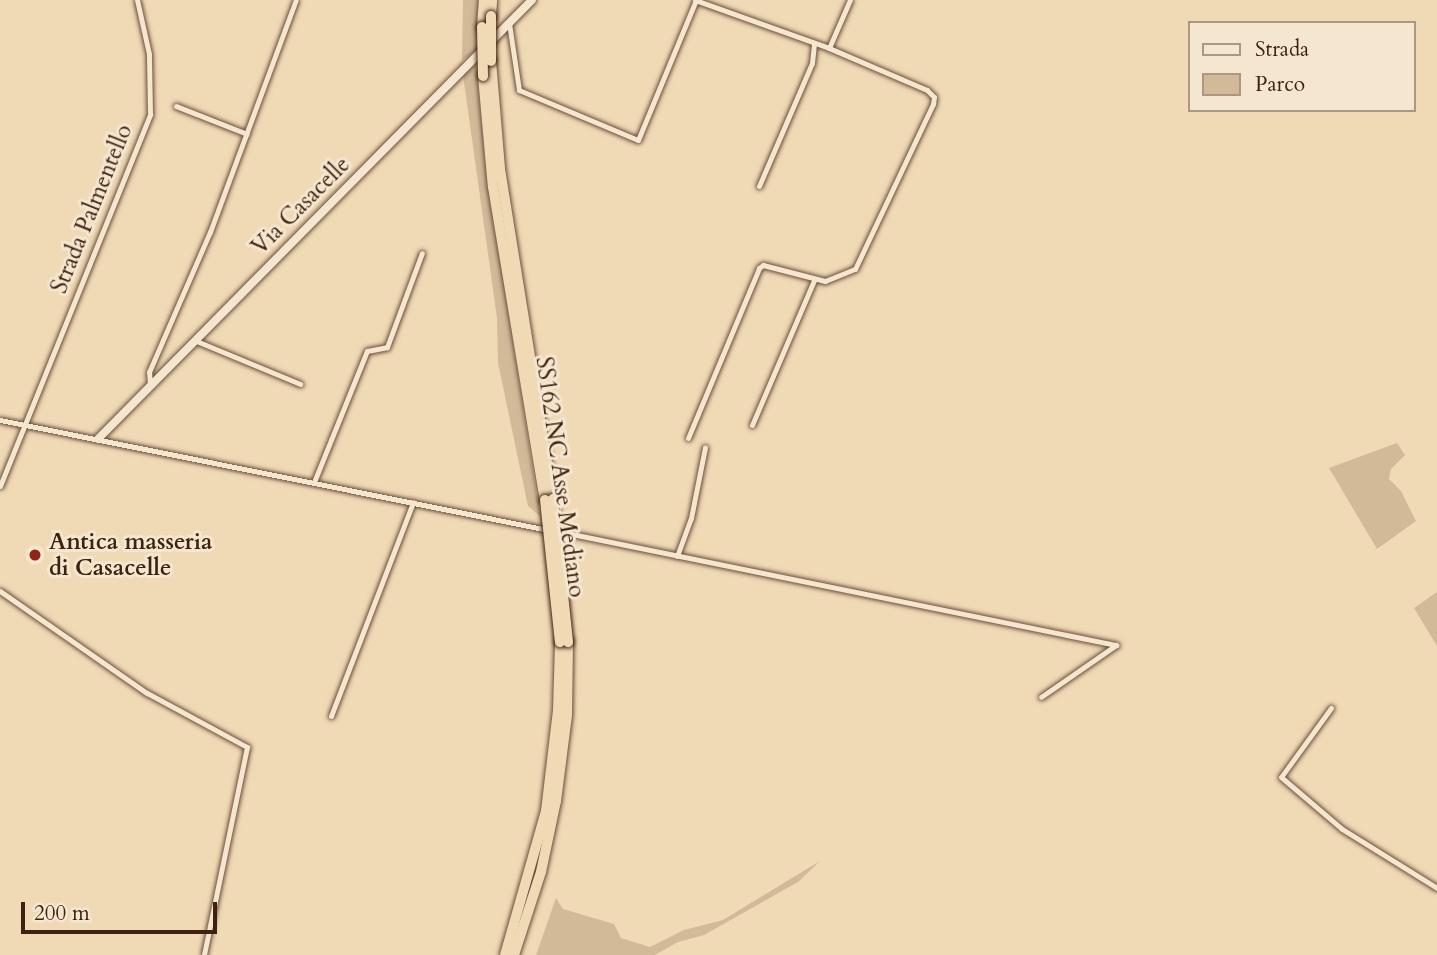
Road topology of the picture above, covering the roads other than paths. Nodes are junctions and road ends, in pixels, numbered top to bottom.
1 (137, 0) edge
2 (296, 0) edge
3 (484, 0) edge
4 (492, 0) edge
5 (532, 0) edge
6 (696, 0) edge
7 (850, 0) edge
8 (509, 23) junction
9 (814, 46) junction
10 (829, 48) junction
11 (176, 106) dead end
12 (247, 134) junction
13 (759, 186) dead end
14 (422, 253) dead end
15 (814, 280) junction
16 (194, 340) junction
17 (299, 383) dead end
18 (150, 385) junction
19 (0, 420) edge
20 (23, 424) junction
21 (752, 425) dead end
22 (688, 438) dead end
23 (98, 439) junction
24 (705, 447) dead end
25 (314, 482) junction
26 (0, 486) edge
27 (549, 499) junction
28 (413, 502) junction
29 (677, 556) junction
30 (0, 591) edge
31 (1041, 697) dead end
32 (1331, 708) dead end
33 (331, 716) dead end
34 (558, 761) junction
35 (1437, 888) edge
36 (205, 955) edge
37 (505, 955) edge
38 (514, 955) edge

1 - 20 street, Strada Palmentello
2 - 12 street
3 - 27 highway, SS162 NC Asse Mediano, bridge
4 - 27 highway, SS162 NC Asse Mediano, bridge
5 - 8 street, Via Casacelle
6 - 8 street
6 - 9 street
7 - 10 street
8 - 16 street, Via Casacelle
9 - 10 street
9 - 13 street
10 - 15 street
11 - 12 street
12 - 18 street
14 - 25 street
15 - 21 street
15 - 22 street
16 - 17 street
16 - 18 street, Via Casacelle
18 - 23 street, Via Casacelle
19 - 20 street
20 - 23 street
20 - 26 street, Strada Palmentello
23 - 25 street
24 - 29 street
25 - 28 street
27 - 34 highway, SS162 NC Asse Mediano, bridge
28 - 29 street
28 - 33 street
29 - 31 street
30 - 36 street
32 - 35 street
34 - 37 highway, SS162 NC Asse Mediano
34 - 38 highway, SS162 NC Asse Mediano

